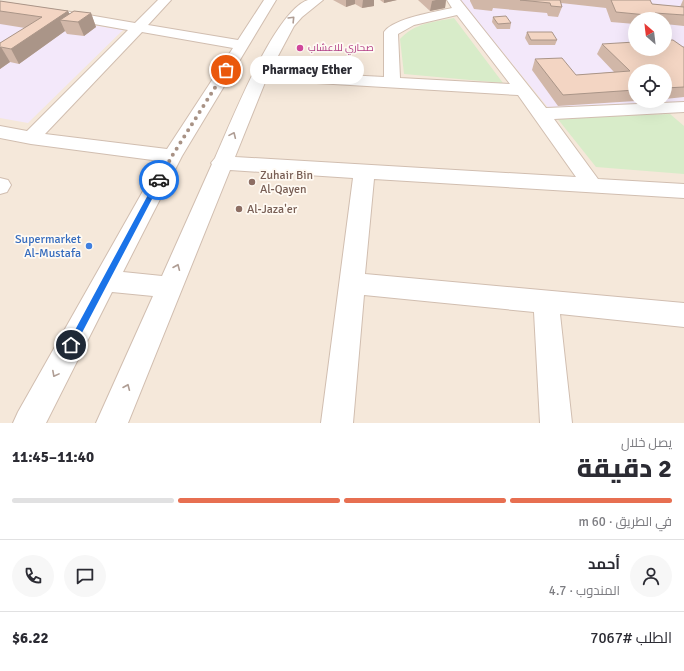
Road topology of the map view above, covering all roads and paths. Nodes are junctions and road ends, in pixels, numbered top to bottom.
1 (165, 0) edge
2 (270, 0) edge
3 (317, 0) edge
4 (457, 5) edge
5 (54, 14) edge
6 (139, 28) junction
7 (241, 45) junction
8 (260, 74) junction
9 (392, 82) junction
10 (522, 90) junction
11 (683, 108) edge
12 (540, 114) junction
13 (0, 132) edge
14 (31, 138) junction
15 (172, 156) junction
16 (221, 163) junction
17 (364, 172) junction
18 (592, 185) junction
19 (684, 191) edge
20 (105, 281) junction
21 (352, 283) junction
22 (169, 287) junction
23 (546, 302) junction
24 (684, 314) edge
25 (29, 423) edge
26 (112, 423) edge
27 (337, 423) edge
28 (556, 423) edge

1 - 6 street
2 - 7 street
8 -> 3 street
4 - 9 street
4 - 10 street
5 - 6 street
6 - 7 street
6 - 14 street
7 - 15 street
8 - 9 street
16 -> 8 street
9 - 10 street
10 - 12 street
11 - 12 street
12 - 18 street
13 - 14 street
14 - 15 street
15 - 20 street
16 - 17 street
22 -> 16 street
17 - 18 street
17 - 21 street
18 - 19 street
20 - 22 street
20 -> 25 street
21 - 23 street
21 - 27 street
26 -> 22 street
23 - 24 street
23 - 28 street

